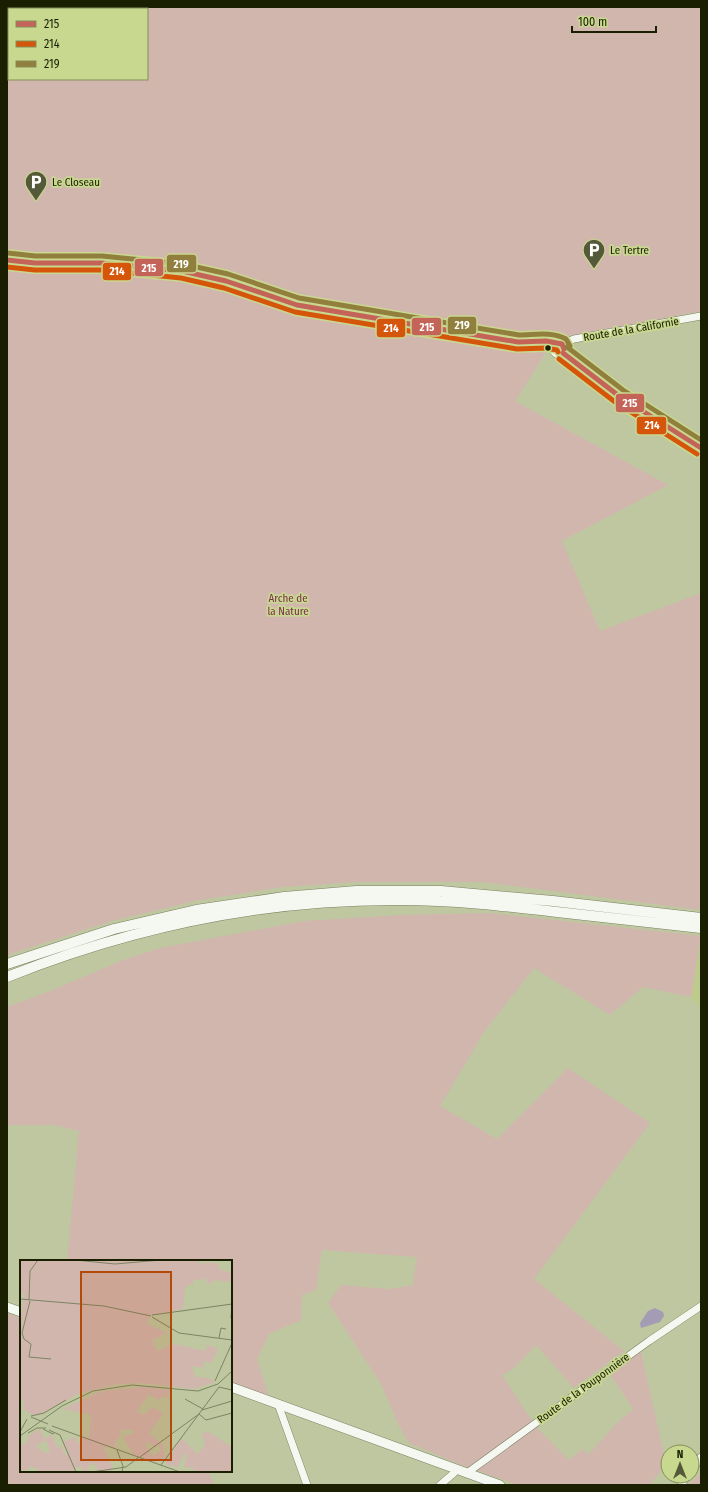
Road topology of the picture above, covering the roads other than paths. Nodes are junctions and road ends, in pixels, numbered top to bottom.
1 (7, 260) edge
2 (701, 316) edge
3 (557, 345) junction
4 (563, 353) junction
5 (701, 448) edge
6 (701, 918) edge
7 (701, 928) edge
8 (43, 953) junction
9 (7, 964) edge
10 (7, 968) edge
11 (7, 977) edge
12 (701, 1306) edge
13 (7, 1307) edge
14 (20, 1312) edge
15 (232, 1387) edge
16 (278, 1404) junction
17 (456, 1469) junction
18 (467, 1473) junction
19 (307, 1485) edge
20 (440, 1485) edge
21 (500, 1485) edge

1 - 3 street
2 - 3 street, Route de la Californie
3 - 4 street
3 - 4 street
4 - 5 street
6 - 8 highway
7 - 11 highway
8 - 9 highway
8 - 10 highway
12 - 18 street, Route de la Pouponnière
13 - 14 main road
15 - 16 main road
16 - 17 main road
16 - 19 street
17 - 18 main road
17 - 20 street
18 - 21 main road

